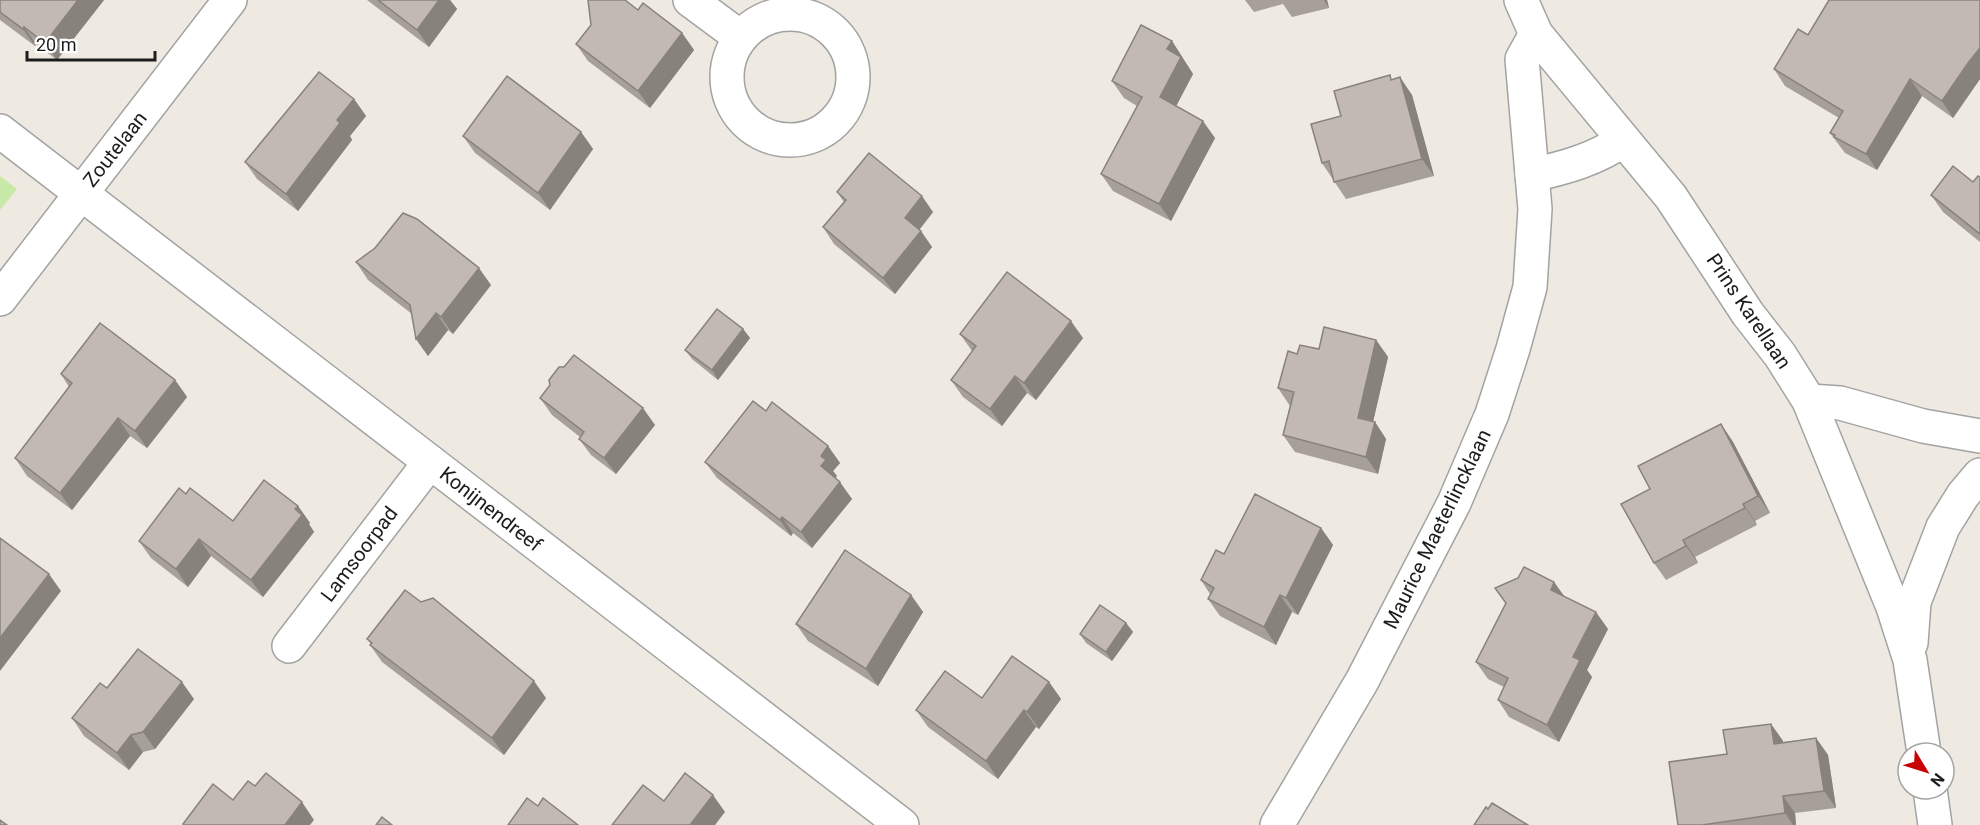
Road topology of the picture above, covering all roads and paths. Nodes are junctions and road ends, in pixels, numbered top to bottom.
1 (230, 0) edge
2 (690, 0) edge
3 (1521, 0) edge
4 (789, 7) edge
5 (1536, 34) junction
6 (740, 37) junction
7 (0, 130) edge
8 (1623, 140) junction
9 (1532, 175) junction
10 (81, 193) junction
11 (0, 299) edge
12 (1809, 401) junction
13 (1980, 436) edge
14 (430, 462) junction
15 (1980, 475) edge
16 (289, 646) dead end
17 (1910, 660) junction
18 (1922, 741) edge
19 (1932, 801) edge
20 (902, 825) edge
21 (1276, 825) edge
22 (1935, 825) edge

1 - 10 street, Zoutelaan
2 - 6 street
3 - 5 street, Prins Karellaan
4 - 6 street
4 - 6 street
5 - 8 street, Prins Karellaan
5 - 9 street, Maurice Maeterlincklaan
7 - 10 street, Konijnendreef
8 - 9 street
8 - 12 street, Prins Karellaan
9 - 21 street, Maurice Maeterlincklaan
10 - 11 street, Zoutelaan
10 - 14 street, Konijnendreef
12 - 13 street
12 - 17 street, Prins Karellaan
14 - 16 street, Lamsoorpad
14 - 20 street, Konijnendreef
15 - 17 street
17 - 18 street
19 - 22 street

